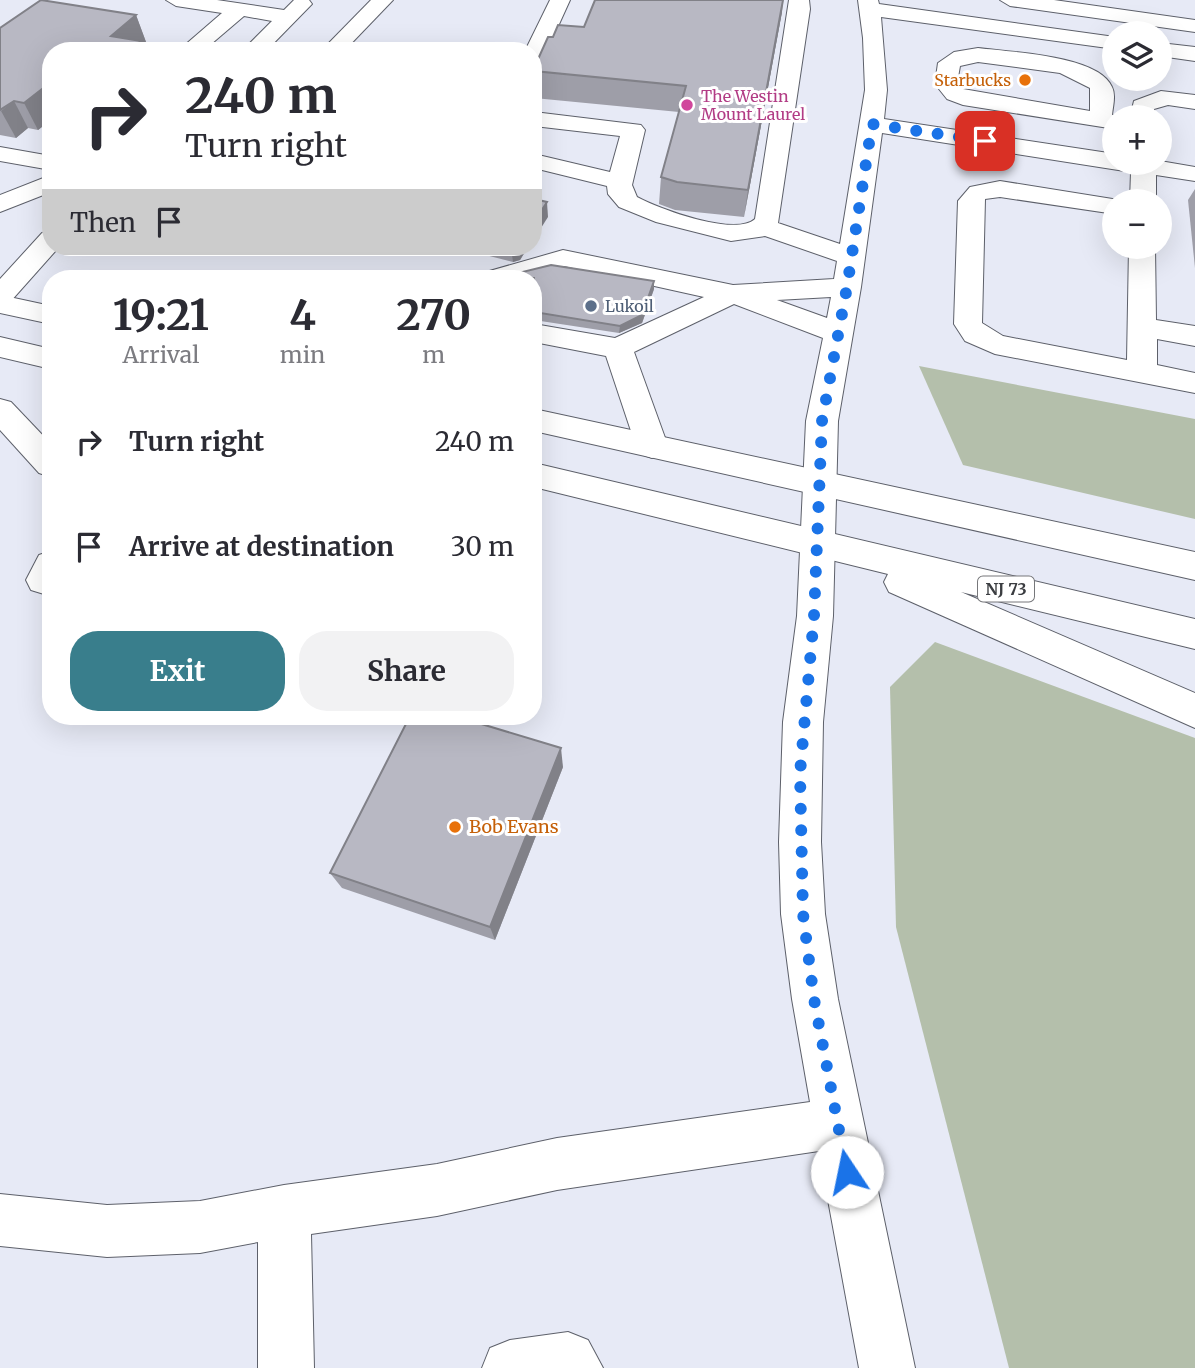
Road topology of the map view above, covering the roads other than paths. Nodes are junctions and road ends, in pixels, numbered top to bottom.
1 (176, 0) edge
2 (307, 0) edge
3 (383, 0) edge
4 (560, 0) edge
5 (799, 0) edge
6 (1010, 0) edge
7 (869, 4) edge
8 (239, 10) junction
9 (288, 18) junction
10 (1195, 26) edge
11 (1102, 41) edge
12 (200, 42) edge
13 (263, 42) edge
14 (341, 42) edge
15 (540, 42) edge
16 (1172, 51) edge
17 (1195, 54) edge
18 (1195, 102) edge
19 (1144, 105) edge
20 (542, 121) edge
21 (1108, 121) edge
22 (872, 124) junction
23 (0, 154) edge
24 (1102, 159) edge
25 (42, 161) edge
26 (542, 163) edge
27 (1172, 170) edge
28 (1195, 174) edge
29 (42, 182) edge
30 (620, 182) junction
31 (0, 183) edge
32 (42, 186) edge
33 (0, 204) edge
34 (1102, 204) edge
35 (763, 227) junction
36 (42, 250) edge
37 (852, 257) junction
38 (1142, 259) edge
39 (523, 270) edge
40 (847, 287) junction
41 (733, 294) junction
42 (0, 296) edge
43 (0, 304) edge
44 (42, 313) edge
45 (1142, 327) junction
46 (554, 332) edge
47 (839, 333) junction
48 (1195, 336) edge
49 (0, 347) edge
50 (618, 348) junction
51 (42, 357) edge
52 (1142, 373) junction
53 (1195, 383) edge
54 (0, 410) edge
55 (542, 422) edge
56 (652, 446) junction
57 (42, 455) edge
58 (542, 477) edge
59 (818, 483) junction
60 (817, 543) junction
61 (1195, 566) edge
62 (1052, 600) junction
63 (1195, 634) edge
64 (1195, 644) edge
65 (1195, 711) edge
66 (838, 1123) junction
67 (284, 1211) junction
68 (0, 1220) edge
69 (286, 1368) edge
70 (510, 1368) edge
71 (575, 1368) edge
72 (887, 1368) edge

1 - 8 main road
2 - 9 main road
3 - 14 main road
4 - 15 main road
5 - 35 main road
6 - 10 main road
7 - 11 main road
7 - 22 main road
8 - 9 main road
8 - 12 main road
9 - 13 main road
16 - 17 main road
18 - 19 main road
20 - 30 main road
21 - 21 main road
22 - 24 main road
22 - 37 main road
23 - 25 main road
26 - 30 main road
27 - 28 main road
29 - 31 main road
30 - 35 main road
32 - 33 main road
34 - 52 main road
35 - 37 main road
36 - 42 main road
37 - 40 main road
38 - 45 main road
39 - 41 main road
40 - 41 main road
40 - 47 main road
41 - 47 main road
41 - 50 main road
43 - 44 main road
45 - 48 main road
45 - 52 main road
46 - 50 main road
47 - 59 main road
49 - 51 main road
50 - 56 main road
52 - 53 main road
54 - 57 main road
55 - 56 main road
56 - 59 main road
58 - 60 main road, NJ 73
59 - 60 main road
59 - 61 main road
60 - 62 main road, NJ 73
60 - 65 main road
60 - 66 main road
62 - 63 main road, NJ 73
62 - 64 main road
66 - 67 main road
66 - 72 main road
67 - 68 main road
67 - 69 main road
70 - 71 main road

